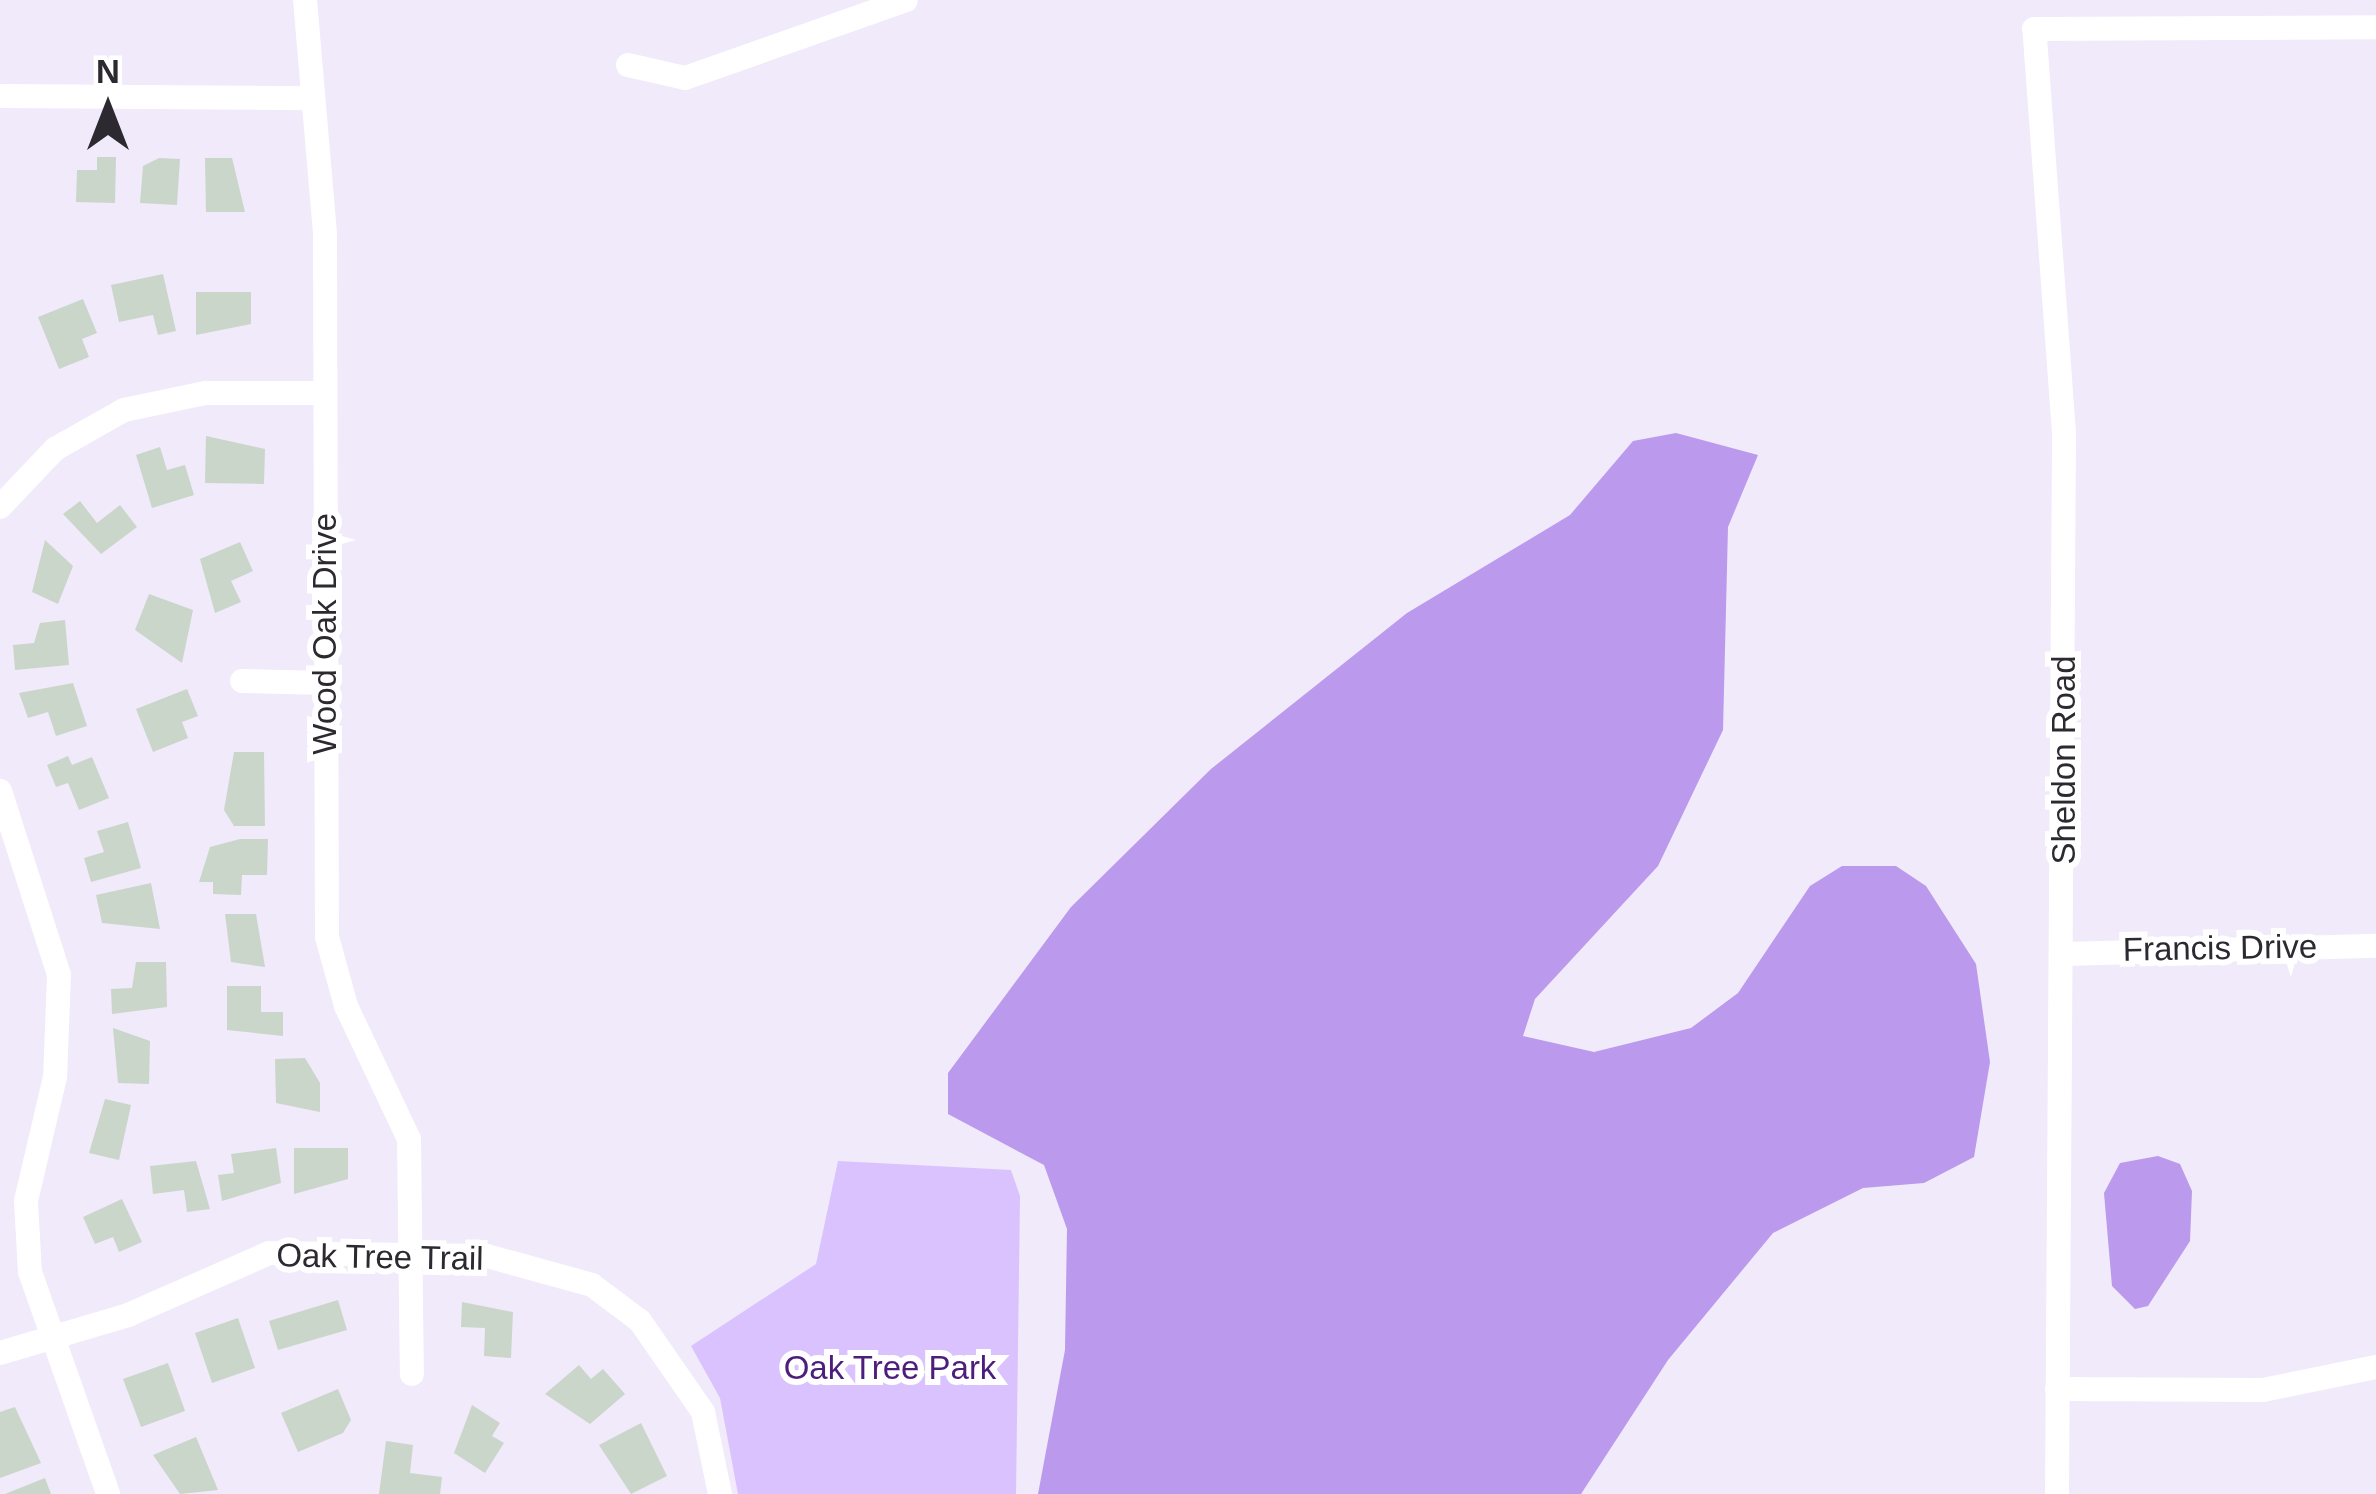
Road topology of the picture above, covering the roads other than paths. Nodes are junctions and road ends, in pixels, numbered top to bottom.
1 (305, 0) edge
2 (906, 0) edge
3 (858, 8) edge
4 (2376, 27) edge
5 (628, 65) dead end
6 (0, 97) edge
7 (305, 98) junction
8 (325, 392) junction
9 (0, 508) edge
10 (242, 681) dead end
11 (325, 683) junction
12 (0, 791) edge
13 (2376, 946) edge
14 (2063, 954) junction
15 (410, 1252) junction
16 (51, 1339) junction
17 (0, 1353) edge
18 (2376, 1367) edge
19 (412, 1374) dead end
20 (2057, 1389) junction
21 (108, 1494) edge
22 (720, 1494) edge
23 (2056, 1494) edge

1 - 7 street, Wood Oak Drive
2 - 3 street
3 - 5 street
4 - 14 street, Sheldon Road
6 - 7 street
7 - 8 street, Wood Oak Drive
8 - 9 street
8 - 11 street, Wood Oak Drive
10 - 11 street
11 - 15 street, Wood Oak Drive
12 - 16 street
13 - 14 street, Francis Drive
14 - 20 street, Sheldon Road
15 - 16 street, Oak Tree Trail
15 - 19 street, Wood Oak Drive
15 - 22 street, Oak Tree Trail
16 - 17 street, Oak Tree Trail
16 - 21 street
18 - 20 street
20 - 23 street, Sheldon Road

